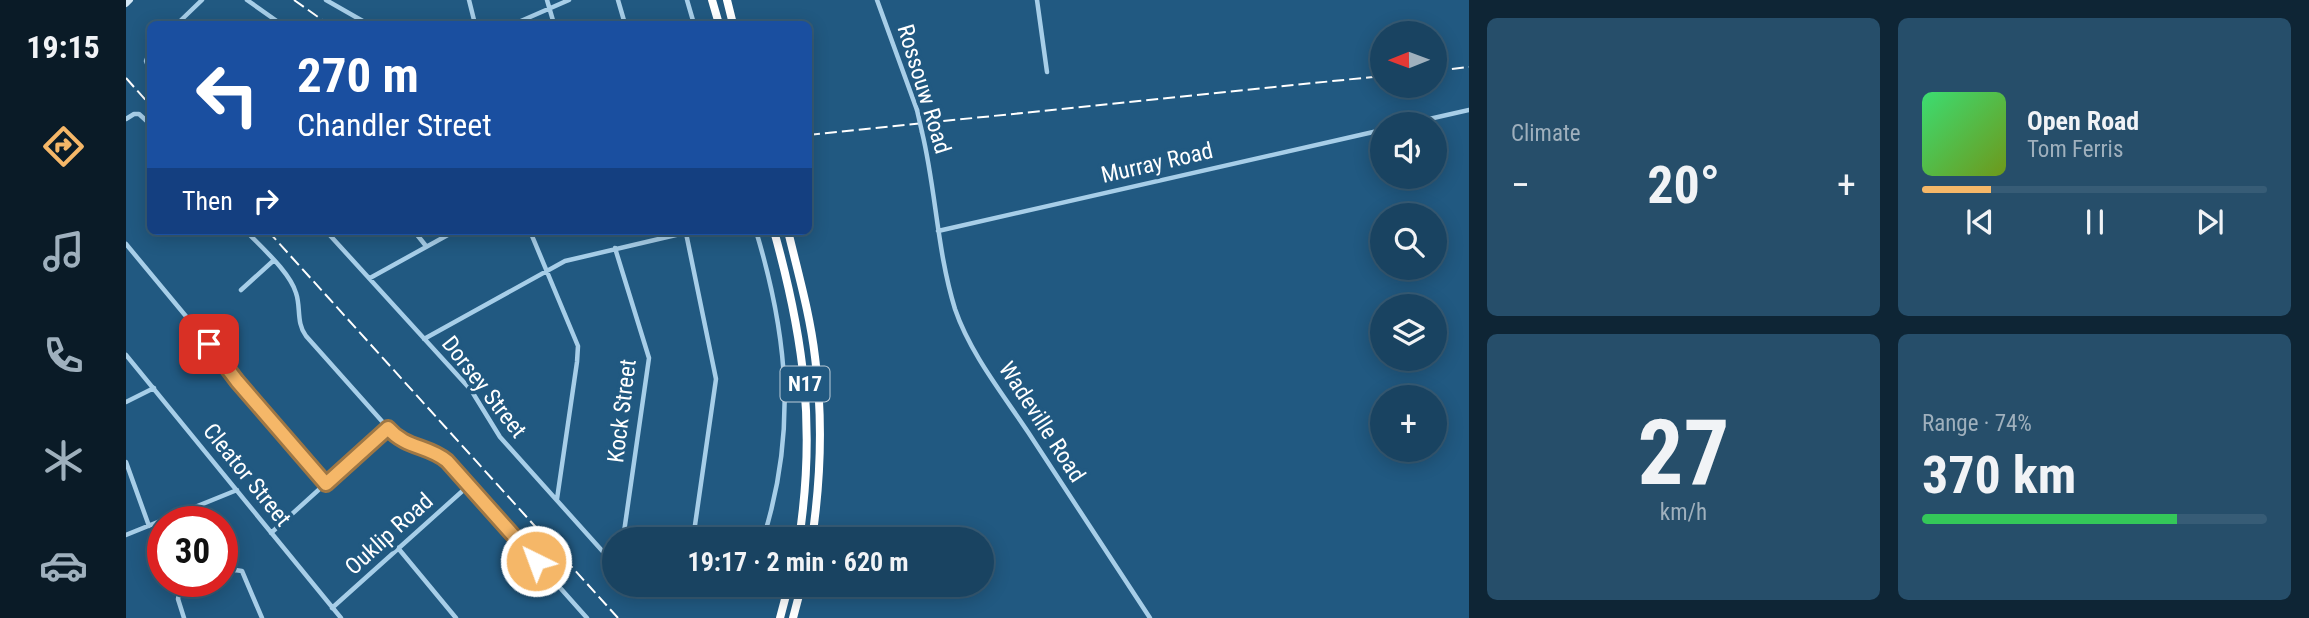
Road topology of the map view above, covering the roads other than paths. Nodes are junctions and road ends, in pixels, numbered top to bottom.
1 (130, 0) edge
2 (202, 0) edge
3 (247, 0) edge
4 (326, 0) edge
5 (469, 0) edge
6 (547, 0) edge
7 (569, 0) edge
8 (618, 0) edge
9 (687, 0) edge
10 (712, 0) edge
11 (877, 0) edge
12 (1037, 0) edge
13 (728, 3) edge
14 (126, 4) edge
15 (550, 9) junction
16 (180, 21) edge
17 (277, 21) edge
18 (363, 21) edge
19 (474, 21) edge
20 (521, 21) edge
21 (553, 21) edge
22 (624, 21) edge
23 (693, 21) edge
24 (718, 21) edge
25 (732, 21) edge
26 (1047, 72) dead end
27 (1469, 110) edge
28 (1447, 115) edge
29 (126, 119) edge
30 (147, 121) edge
31 (1370, 133) edge
32 (938, 231) junction
33 (250, 235) edge
34 (330, 235) edge
35 (417, 235) edge
36 (447, 235) edge
37 (532, 235) edge
38 (677, 235) edge
39 (686, 235) edge
40 (757, 235) edge
41 (775, 235) edge
42 (789, 235) edge
43 (126, 244) edge
44 (426, 246) junction
45 (615, 248) junction
46 (274, 261) junction
47 (547, 270) junction
48 (370, 278) junction
49 (241, 290) dead end
50 (424, 339) junction
51 (126, 355) edge
52 (154, 388) junction
53 (126, 402) edge
54 (388, 428) junction
55 (126, 462) edge
56 (326, 484) junction
57 (468, 486) junction
58 (237, 490) junction
59 (556, 500) junction
60 (198, 506) edge
61 (147, 520) edge
62 (147, 527) edge
63 (625, 527) edge
64 (695, 527) edge
65 (765, 527) edge
66 (800, 527) edge
67 (813, 527) edge
68 (271, 533) junction
69 (126, 535) edge
70 (398, 548) junction
71 (602, 551) edge
72 (238, 571) edge
73 (178, 597) edge
74 (786, 597) edge
75 (799, 597) edge
76 (332, 608) junction
77 (184, 618) edge
78 (262, 618) edge
79 (341, 618) edge
80 (456, 618) edge
81 (587, 618) edge
82 (780, 618) edge
83 (793, 618) edge
84 (1150, 618) edge

1 - 14 main road
2 - 16 street
3 - 17 street
4 - 18 street
5 - 19 street
6 - 15 street
7 - 15 street
8 - 22 street
9 - 23 street
10 - 24 highway
11 - 32 street, Rossouw Road, bridge
12 - 26 street
13 - 25 highway
15 - 20 street
15 - 21 street
27 - 28 street
29 - 30 street
31 - 32 street, Murray Road
32 - 84 street, Wadeville Road
33 - 46 street
34 - 48 street, Dorsey Street
35 - 44 street
36 - 44 street
37 - 47 street
38 - 45 street
39 - 64 street
40 - 65 street
41 - 66 highway, N17
42 - 67 highway, N17
43 - 56 street
44 - 48 street
45 - 47 street
45 - 63 street, Kock Street
46 - 49 street
46 - 54 street
47 - 50 street
47 - 59 street
48 - 50 street, Dorsey Street
50 - 59 street, Dorsey Street
51 - 52 street, Cleator Street
52 - 53 street
52 - 58 street, Cleator Street
54 - 56 street
54 - 57 street
55 - 61 street
56 - 68 street
57 - 70 street, Ouklip Road
57 - 81 street
58 - 60 street
58 - 68 street, Cleator Street
59 - 71 street, Dorsey Street
62 - 69 street
68 - 76 street, Cleator Street
70 - 76 street, Ouklip Road
70 - 80 street
72 - 78 street
73 - 77 street
74 - 82 highway
75 - 83 highway
76 - 79 street, Cleator Street

